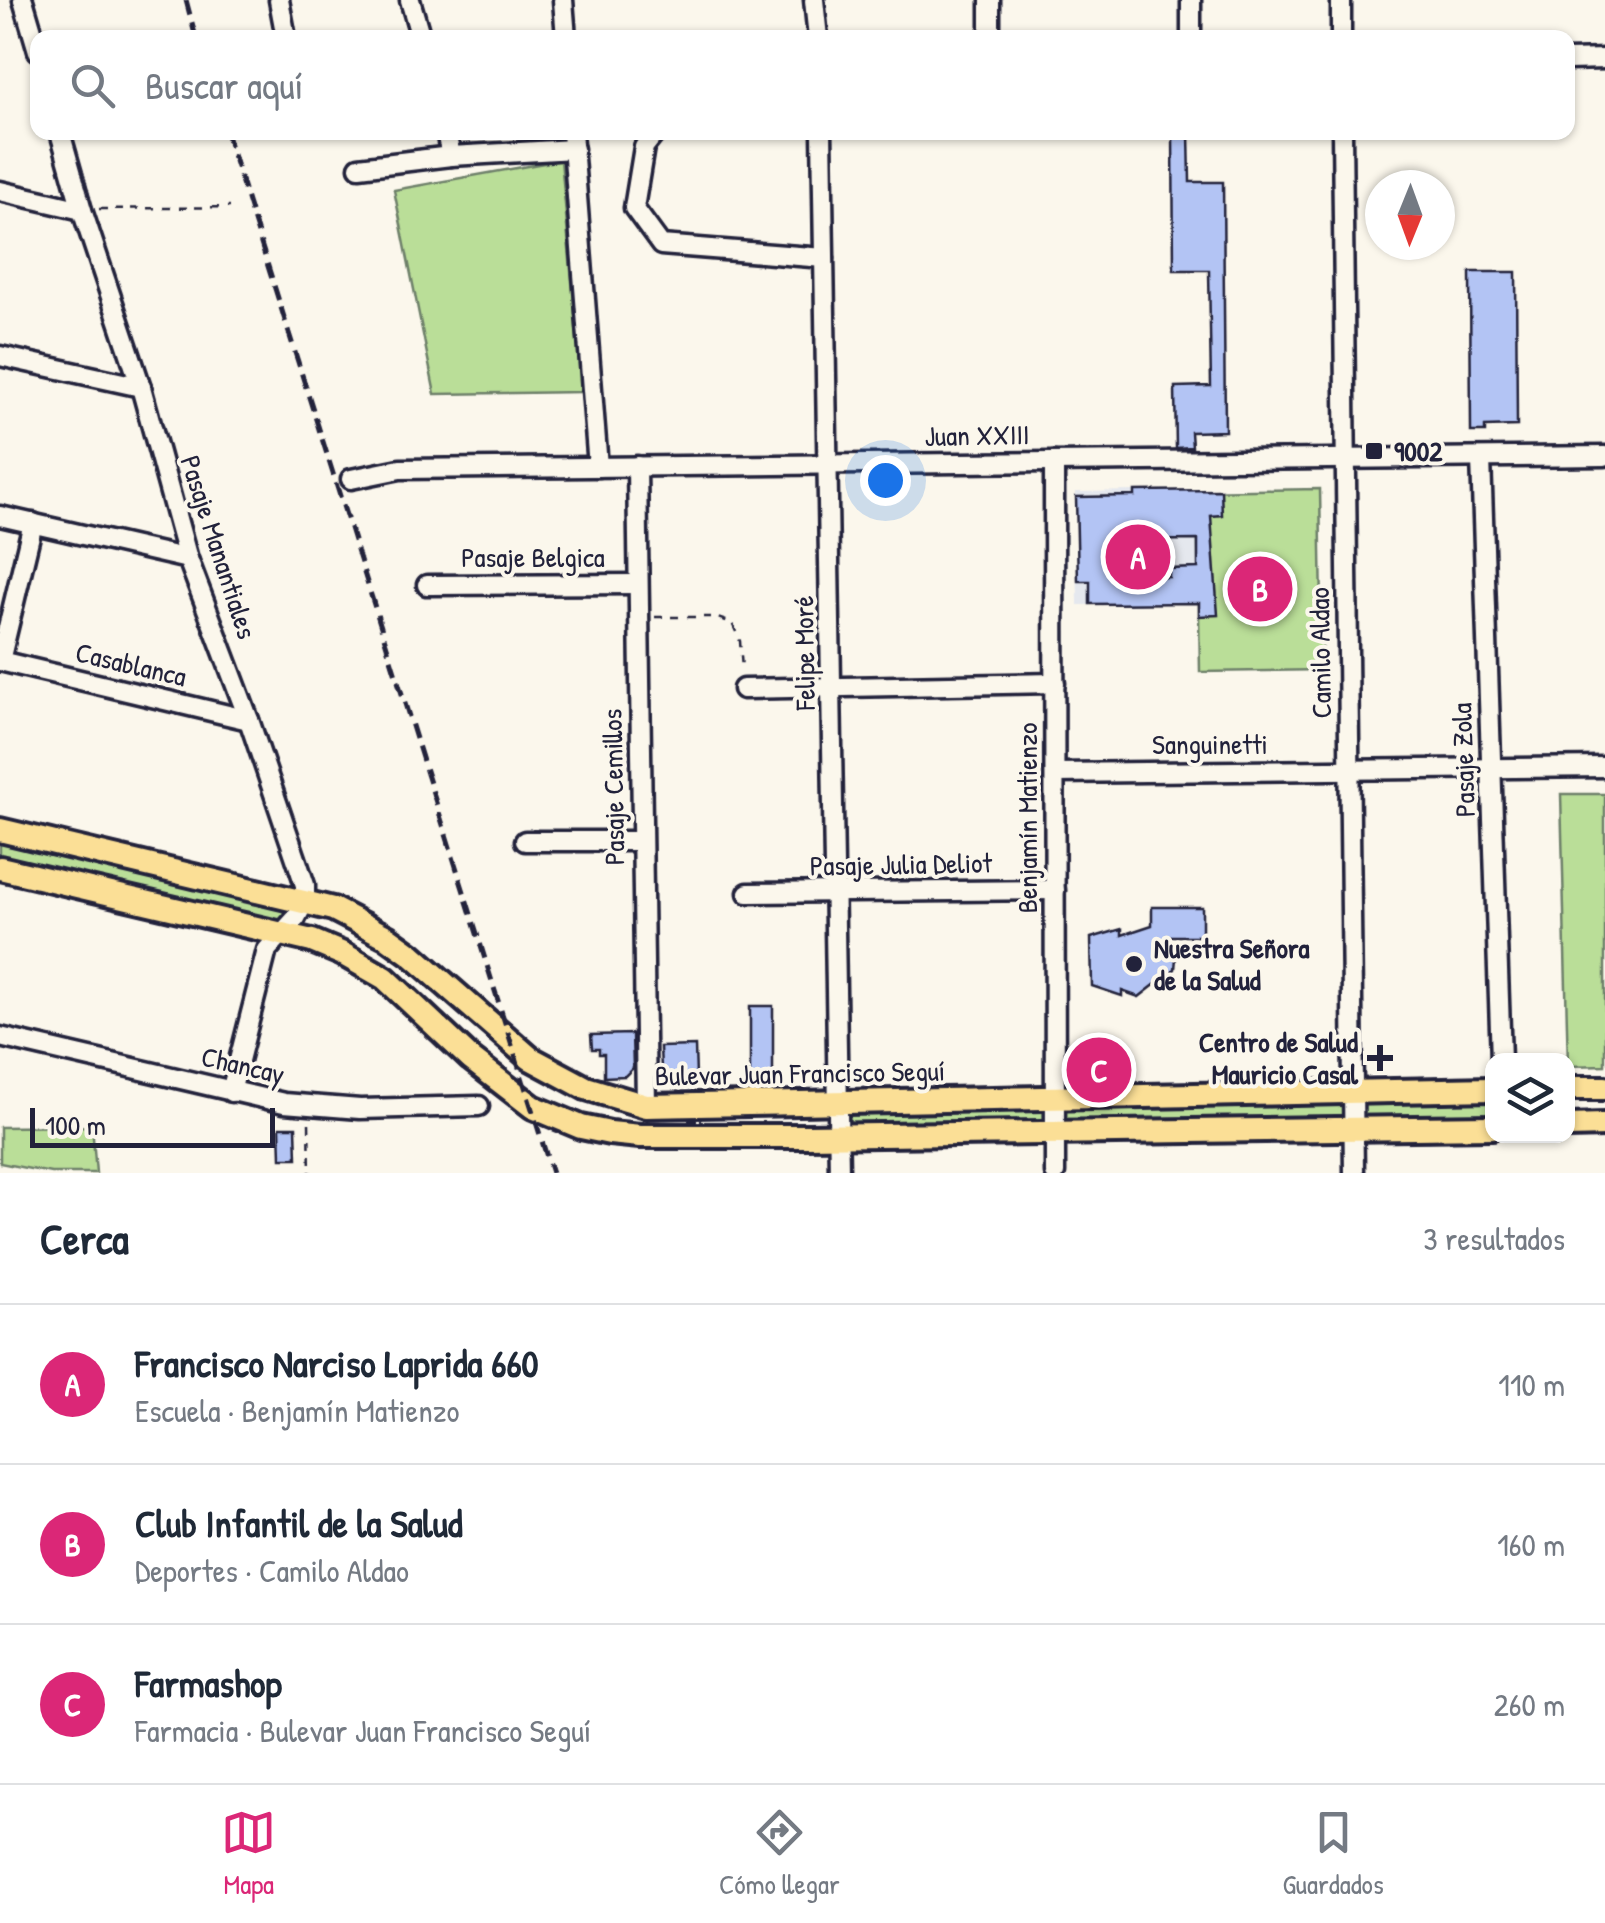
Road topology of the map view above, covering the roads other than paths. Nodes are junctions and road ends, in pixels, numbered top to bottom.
1 (23, 0) edge
2 (279, 0) edge
3 (410, 0) edge
4 (563, 0) edge
5 (814, 0) edge
6 (990, 0) edge
7 (1191, 0) edge
8 (1341, 0) edge
9 (32, 30) edge
10 (285, 30) edge
11 (419, 30) edge
12 (565, 30) edge
13 (817, 30) edge
14 (990, 30) edge
15 (1192, 30) edge
16 (1341, 30) edge
17 (1575, 60) edge
18 (1605, 60) edge
19 (62, 140) edge
20 (448, 140) edge
21 (650, 140) edge
22 (822, 140) edge
23 (1342, 140) edge
24 (573, 141) edge
25 (451, 156) junction
26 (359, 167) dead end
27 (0, 190) edge
28 (82, 210) junction
29 (824, 258) junction
30 (0, 356) edge
31 (141, 387) junction
32 (1605, 456) edge
33 (1481, 458) junction
34 (1346, 459) junction
35 (1054, 462) junction
36 (828, 464) junction
37 (637, 466) junction
38 (598, 467) junction
39 (351, 479) dead end
40 (0, 516) edge
41 (32, 523) junction
42 (188, 559) junction
43 (427, 584) dead end
44 (638, 584) junction
45 (0, 661) edge
46 (1055, 684) junction
47 (832, 687) junction
48 (743, 688) road end
49 (249, 720) junction
50 (1605, 767) edge
51 (1490, 769) junction
52 (1349, 771) junction
53 (1055, 773) junction
54 (0, 830) edge
55 (525, 841) dead end
56 (641, 841) junction
57 (0, 868) edge
58 (1055, 890) junction
59 (835, 892) junction
60 (748, 893) dead end
61 (306, 900) junction
62 (281, 933) junction
63 (0, 1038) edge
64 (1501, 1053) edge
65 (1575, 1088) edge
66 (1605, 1088) edge
67 (1485, 1089) edge
68 (1352, 1091) junction
69 (232, 1092) junction
70 (1055, 1100) junction
71 (838, 1103) junction
72 (479, 1106) dead end
73 (646, 1106) junction
74 (1605, 1125) edge
75 (1575, 1126) edge
76 (1485, 1127) edge
77 (1353, 1129) junction
78 (1054, 1133) junction
79 (839, 1136) junction
80 (840, 1173) edge
81 (1055, 1173) edge
82 (1354, 1173) edge

1 - 9 street
2 - 10 street
3 - 11 street
4 - 12 street
5 - 13 street
6 - 14 street
7 - 15 street
8 - 16 street
17 - 18 street
19 - 28 street, Pasaje Manantiales
20 - 25 street
21 - 29 street
22 - 29 street, Felipe Moré
23 - 34 street, Camilo Aldao
24 - 25 street
24 - 38 street
25 - 26 street
27 - 28 street
28 - 31 street, Pasaje Manantiales
29 - 36 street, Felipe Moré
30 - 31 street
31 - 42 street, Pasaje Manantiales
32 - 33 street, Juan XXIII
33 - 34 street, Juan XXIII
33 - 51 street, Pasaje Zola
34 - 35 street, Juan XXIII
34 - 52 street, Camilo Aldao
35 - 36 street, Juan XXIII
35 - 46 street, Benjamín Matienzo
36 - 37 street, Juan XXIII
36 - 47 street, Felipe Moré
37 - 38 street, Juan XXIII
37 - 44 street, Pasaje Cemillos
38 - 39 street, Juan XXIII
40 - 41 street
41 - 42 street
41 - 45 street
42 - 49 street, Pasaje Manantiales
43 - 44 street, Pasaje Belgica
44 - 56 street, Pasaje Cemillos
45 - 49 street, Casablanca
46 - 47 street
46 - 53 street, Benjamín Matienzo
47 - 48 street
47 - 59 street, Felipe Moré
49 - 61 street, Pasaje Manantiales
50 - 51 street, Sanguinetti
51 - 52 street, Sanguinetti
51 - 64 street, Pasaje Zola
52 - 53 street, Sanguinetti
52 - 68 street, Camilo Aldao
53 - 58 street, Benjamín Matienzo
54 - 61 main road, Bulevar Juan Francisco Seguí
55 - 56 street
56 - 73 street, Pasaje Cemillos
57 - 62 main road
58 - 59 street, Pasaje Julia Deliot
58 - 70 street, Benjamín Matienzo
59 - 60 street, Pasaje Julia Deliot
59 - 71 street, Felipe Moré
61 - 62 street
61 - 73 main road, Bulevar Juan Francisco Seguí
62 - 69 street
62 - 79 main road
63 - 69 street, Chancay
65 - 66 main road
67 - 68 main road, Bulevar Juan Francisco Seguí
68 - 70 main road, Bulevar Juan Francisco Seguí
68 - 77 street, Camilo Aldao
69 - 72 street, Chancay
70 - 71 main road, Bulevar Juan Francisco Seguí
70 - 78 street, Benjamín Matienzo
71 - 73 main road, Bulevar Juan Francisco Seguí
71 - 79 street, Felipe Moré
74 - 75 main road
76 - 77 main road
77 - 78 main road
77 - 82 street, Camilo Aldao
78 - 79 main road
78 - 81 street, Benjamín Matienzo
79 - 80 street, Felipe Moré

